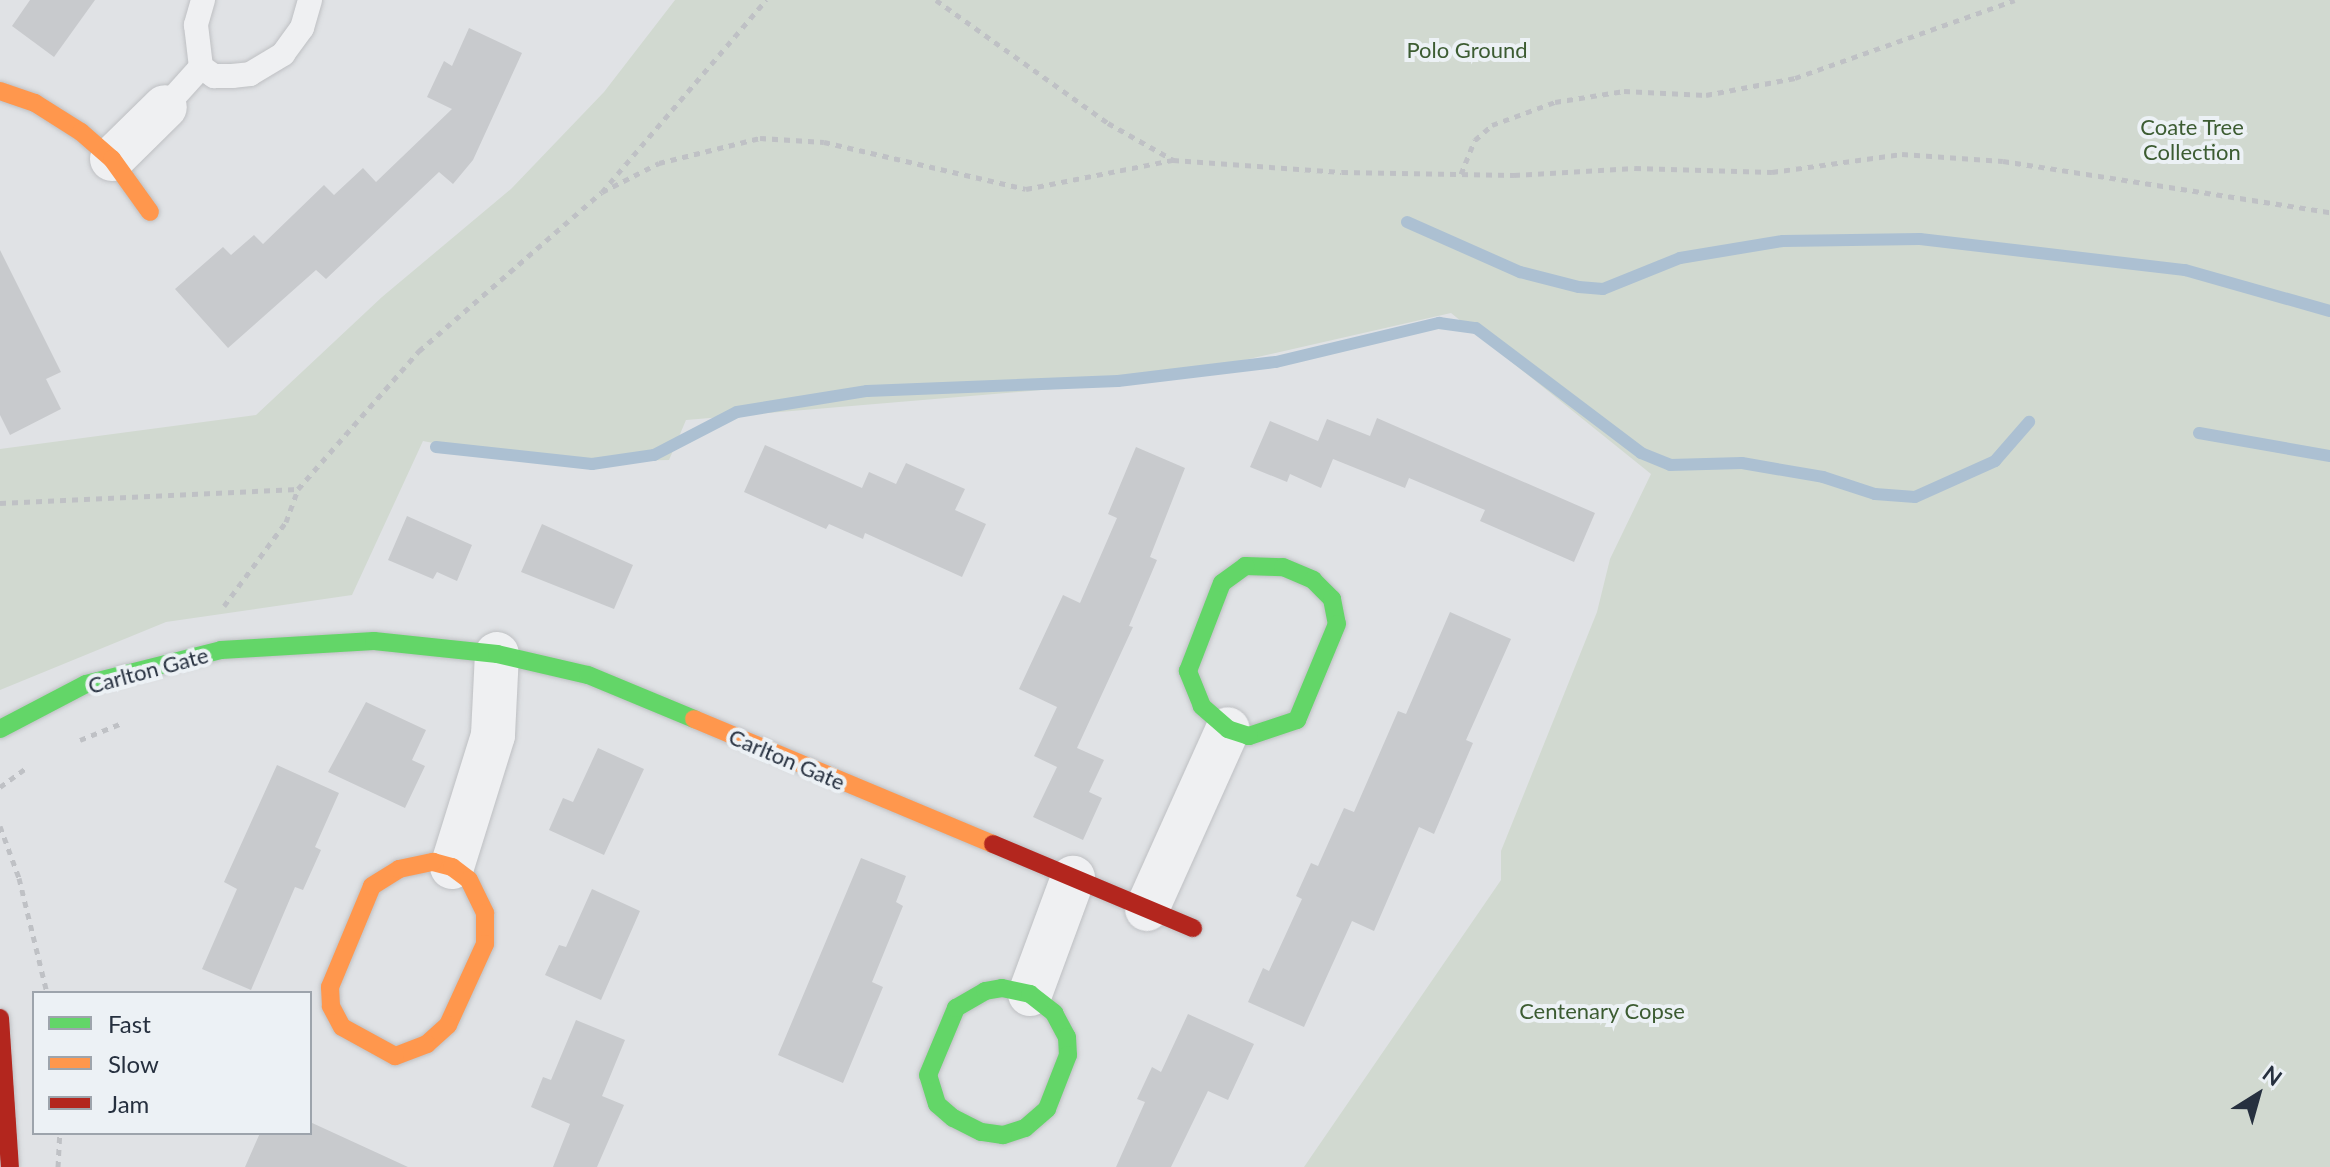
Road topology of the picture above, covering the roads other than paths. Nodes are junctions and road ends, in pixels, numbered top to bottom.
1 (203, 0) edge
2 (310, 0) edge
3 (201, 67) junction
4 (0, 91) edge
5 (165, 107) joint
6 (112, 159) junction
7 (150, 212) dead end
8 (497, 654) junction
9 (0, 729) edge
10 (1228, 729) junction
11 (452, 867) junction
12 (1073, 878) junction
13 (1147, 909) junction
14 (1193, 928) dead end
15 (1030, 994) junction
16 (0, 1018) edge
17 (10, 1167) edge

1 - 3 lane
2 - 3 lane
3 - 5 lane
4 - 6 street
5 - 6 street
6 - 7 street
8 - 9 street, Carlton Gate
8 - 11 street
8 - 12 street, Carlton Gate
10 - 10 street
10 - 13 street
11 - 11 street
12 - 13 street, Carlton Gate
12 - 15 street
13 - 14 street, Carlton Gate
15 - 15 street
16 - 17 street

